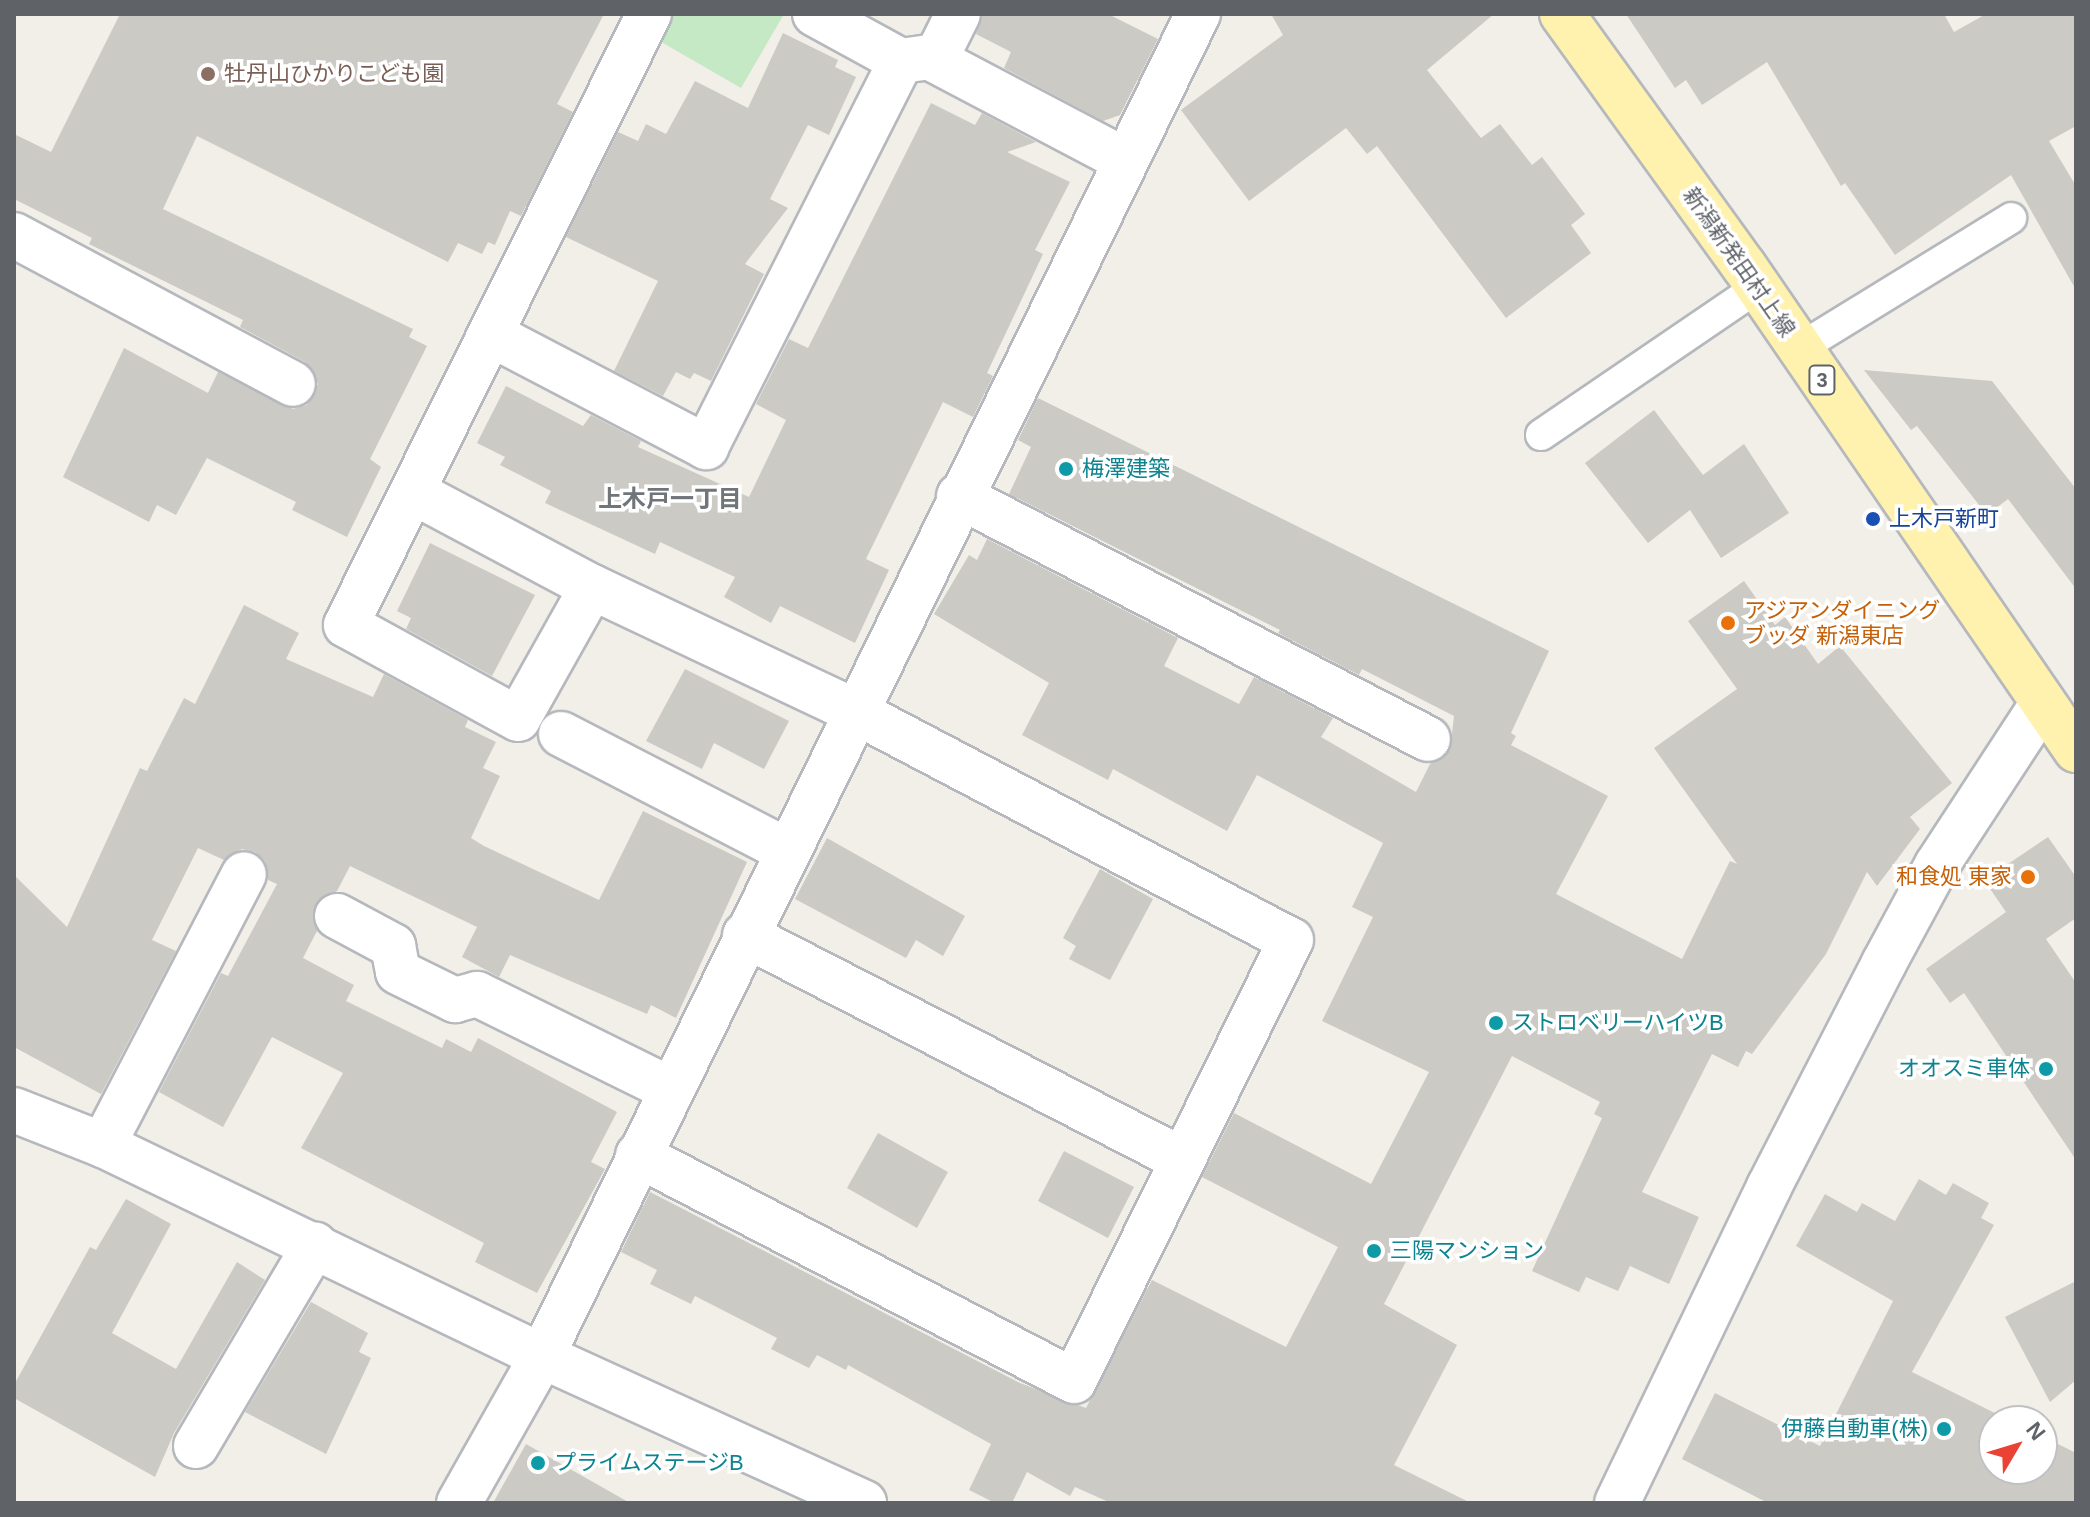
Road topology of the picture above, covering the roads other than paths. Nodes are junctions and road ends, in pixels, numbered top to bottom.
1 (649, 14) edge
2 (815, 14) edge
3 (958, 14) edge
4 (1198, 14) edge
5 (1562, 14) edge
6 (918, 61) junction
7 (1124, 160) junction
8 (2011, 218) dead end
9 (14, 235) edge
10 (1758, 287) junction
11 (492, 335) junction
12 (1800, 348) junction
13 (293, 384) dead end
14 (1541, 435) dead end
15 (415, 493) junction
16 (959, 496) junction
17 (592, 587) junction
18 (2043, 703) junction
19 (854, 711) junction
20 (561, 734) dead end
21 (1428, 739) dead end
22 (2076, 750) edge
23 (786, 850) junction
24 (244, 874) dead end
25 (337, 916) dead end
26 (745, 935) junction
27 (670, 1089) junction
28 (14, 1110) edge
29 (103, 1145) junction
30 (638, 1155) junction
31 (1183, 1160) junction
32 (315, 1245) junction
33 (542, 1356) junction
34 (196, 1446) dead end
35 (459, 1503) edge
36 (864, 1503) edge
37 (1617, 1503) edge

1 - 11 street
2 - 6 street
3 - 6 street
4 - 7 street
5 - 10 main road, 新潟新発田村上線 / 3
6 - 7 street
6 - 11 street
7 - 16 street
8 - 12 lane
9 - 13 street
10 - 12 main road, 新潟新発田村上線 / 3
10 - 14 lane
11 - 15 street
12 - 18 main road, 新潟新発田村上線 / 3
15 - 17 street
15 - 17 street
16 - 19 street
16 - 21 street
17 - 19 street
18 - 22 main road, 新潟新発田村上線 / 3
18 - 37 street
19 - 23 street
19 - 31 street
20 - 23 street
23 - 26 street
24 - 29 street
25 - 27 street
26 - 27 street
26 - 31 street
27 - 30 street
28 - 29 street
29 - 32 street
30 - 31 street
30 - 33 street
32 - 33 street
32 - 34 street
33 - 35 street
33 - 36 street

